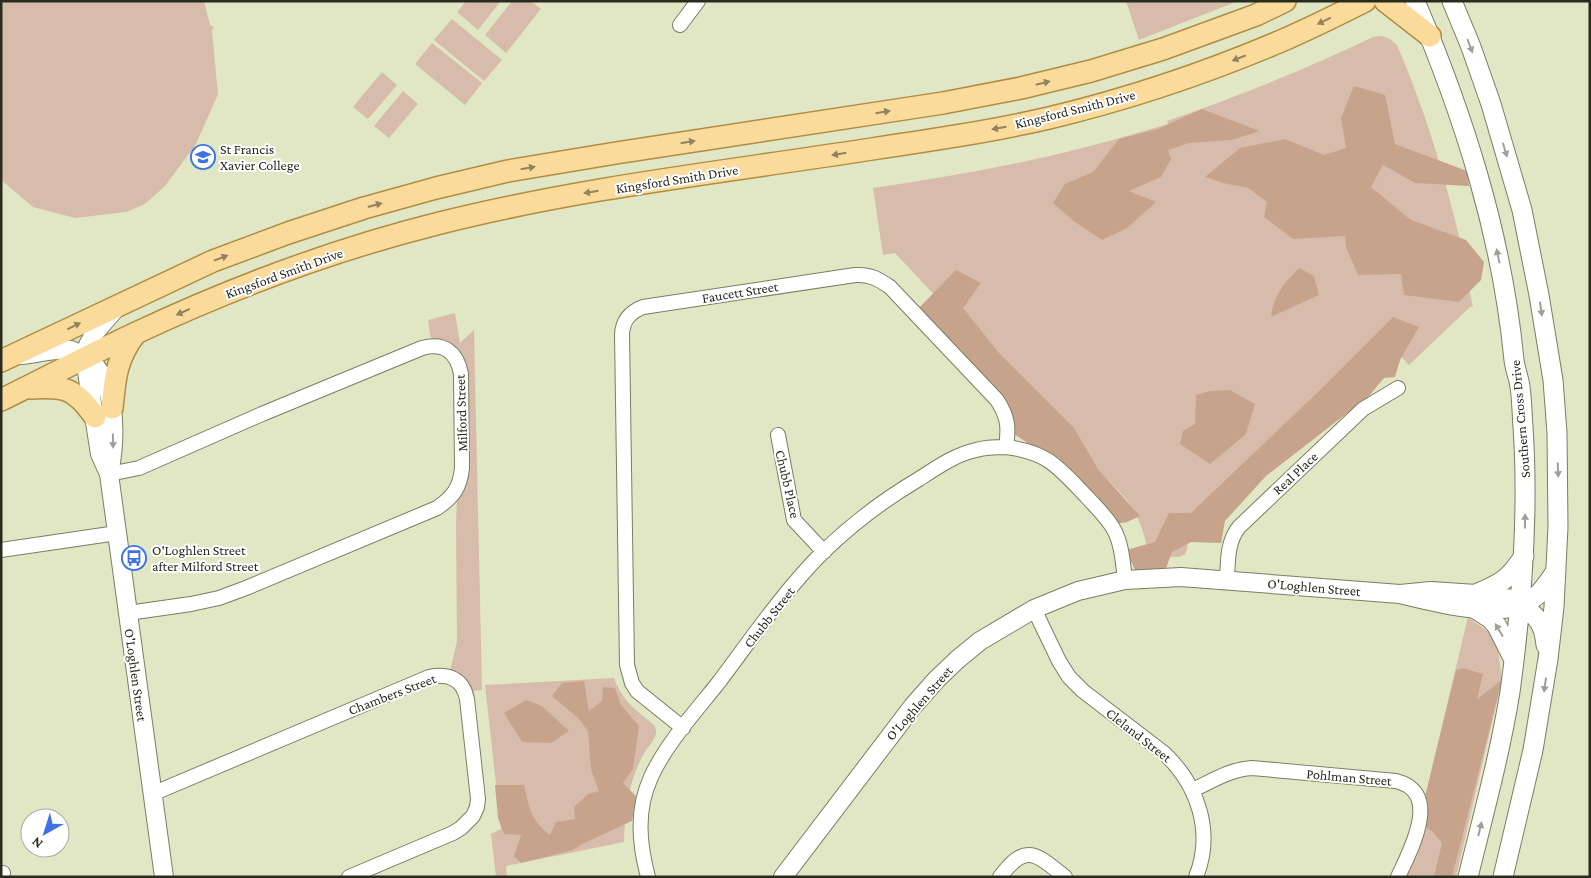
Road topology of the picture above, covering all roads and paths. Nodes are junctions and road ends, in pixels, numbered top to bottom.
1 (698, 1) edge
2 (1285, 1) edge
3 (1365, 1) edge
4 (1385, 1) edge
5 (1415, 1) edge
6 (1452, 1) edge
7 (680, 25) dead end
8 (1430, 36) junction
9 (119, 305) junction
10 (136, 333) junction
11 (8, 358) edge
12 (87, 358) junction
13 (1398, 388) dead end
14 (24, 389) junction
15 (1, 400) edge
16 (103, 412) junction
17 (778, 435) dead end
18 (1006, 447) junction
19 (109, 474) junction
20 (117, 533) junction
21 (1, 550) edge
22 (824, 552) junction
23 (1524, 556) junction
24 (1556, 571) junction
25 (1125, 580) junction
26 (1227, 580) junction
27 (1475, 601) junction
28 (1520, 605) junction
29 (1034, 609) junction
30 (128, 613) junction
31 (1548, 659) junction
32 (1514, 660) junction
33 (683, 728) junction
34 (1193, 790) junction
35 (152, 794) junction
36 (1512, 839) junction
37 (1472, 871) edge
38 (164, 877) edge
39 (350, 877) edge
40 (648, 877) edge
41 (782, 877) edge
42 (1000, 877) edge
43 (1065, 877) edge
44 (1196, 877) edge
45 (1398, 877) edge
46 (1503, 877) edge
47 (1517, 877) edge

1 - 7 street
9 -> 2 main road
3 -> 10 main road, Kingsford Smith Drive
4 - 8 main road
5 - 8 main road, Southern Cross Drive
6 -> 24 main road
23 -> 8 main road, Southern Cross Drive
11 -> 9 main road
9 - 12 street
10 - 12 main road, Kingsford Smith Drive
10 - 16 main road
11 - 12 street
12 - 14 main road, Kingsford Smith Drive
12 - 16 street, O'Loghlen Street
13 - 26 street, Real Place
14 - 15 main road, Kingsford Smith Drive
14 - 16 main road
16 - 19 street, O'Loghlen Street
17 - 22 street, Chubb Place
18 - 22 street, Chubb Street
18 - 25 street
18 - 33 street, Faucett Street
19 - 20 street, O'Loghlen Street
19 - 30 street, Milford Street
20 - 21 street
20 - 30 street, O'Loghlen Street
22 - 33 street, Chubb Street
23 - 27 main road
23 - 28 main road, Southern Cross Drive
24 - 28 main road
24 - 31 main road
25 - 26 street, O'Loghlen Street
25 - 29 street, O'Loghlen Street
26 - 27 street, O'Loghlen Street
27 - 28 street, O'Loghlen Street
32 -> 27 main road
28 - 31 main road
28 - 32 main road, Southern Cross Drive
29 - 34 street, Cleland Street
29 - 41 street, O'Loghlen Street
30 - 35 street, O'Loghlen Street
31 -> 36 main road
37 -> 32 main road, Southern Cross Drive
33 - 40 street, Chubb Street
34 - 44 street, Cleland Street
34 - 45 street, Pohlman Street
35 - 38 street, O'Loghlen Street
35 - 39 street, Chambers Street
36 - 46 main road
36 - 47 main road
42 - 43 street

